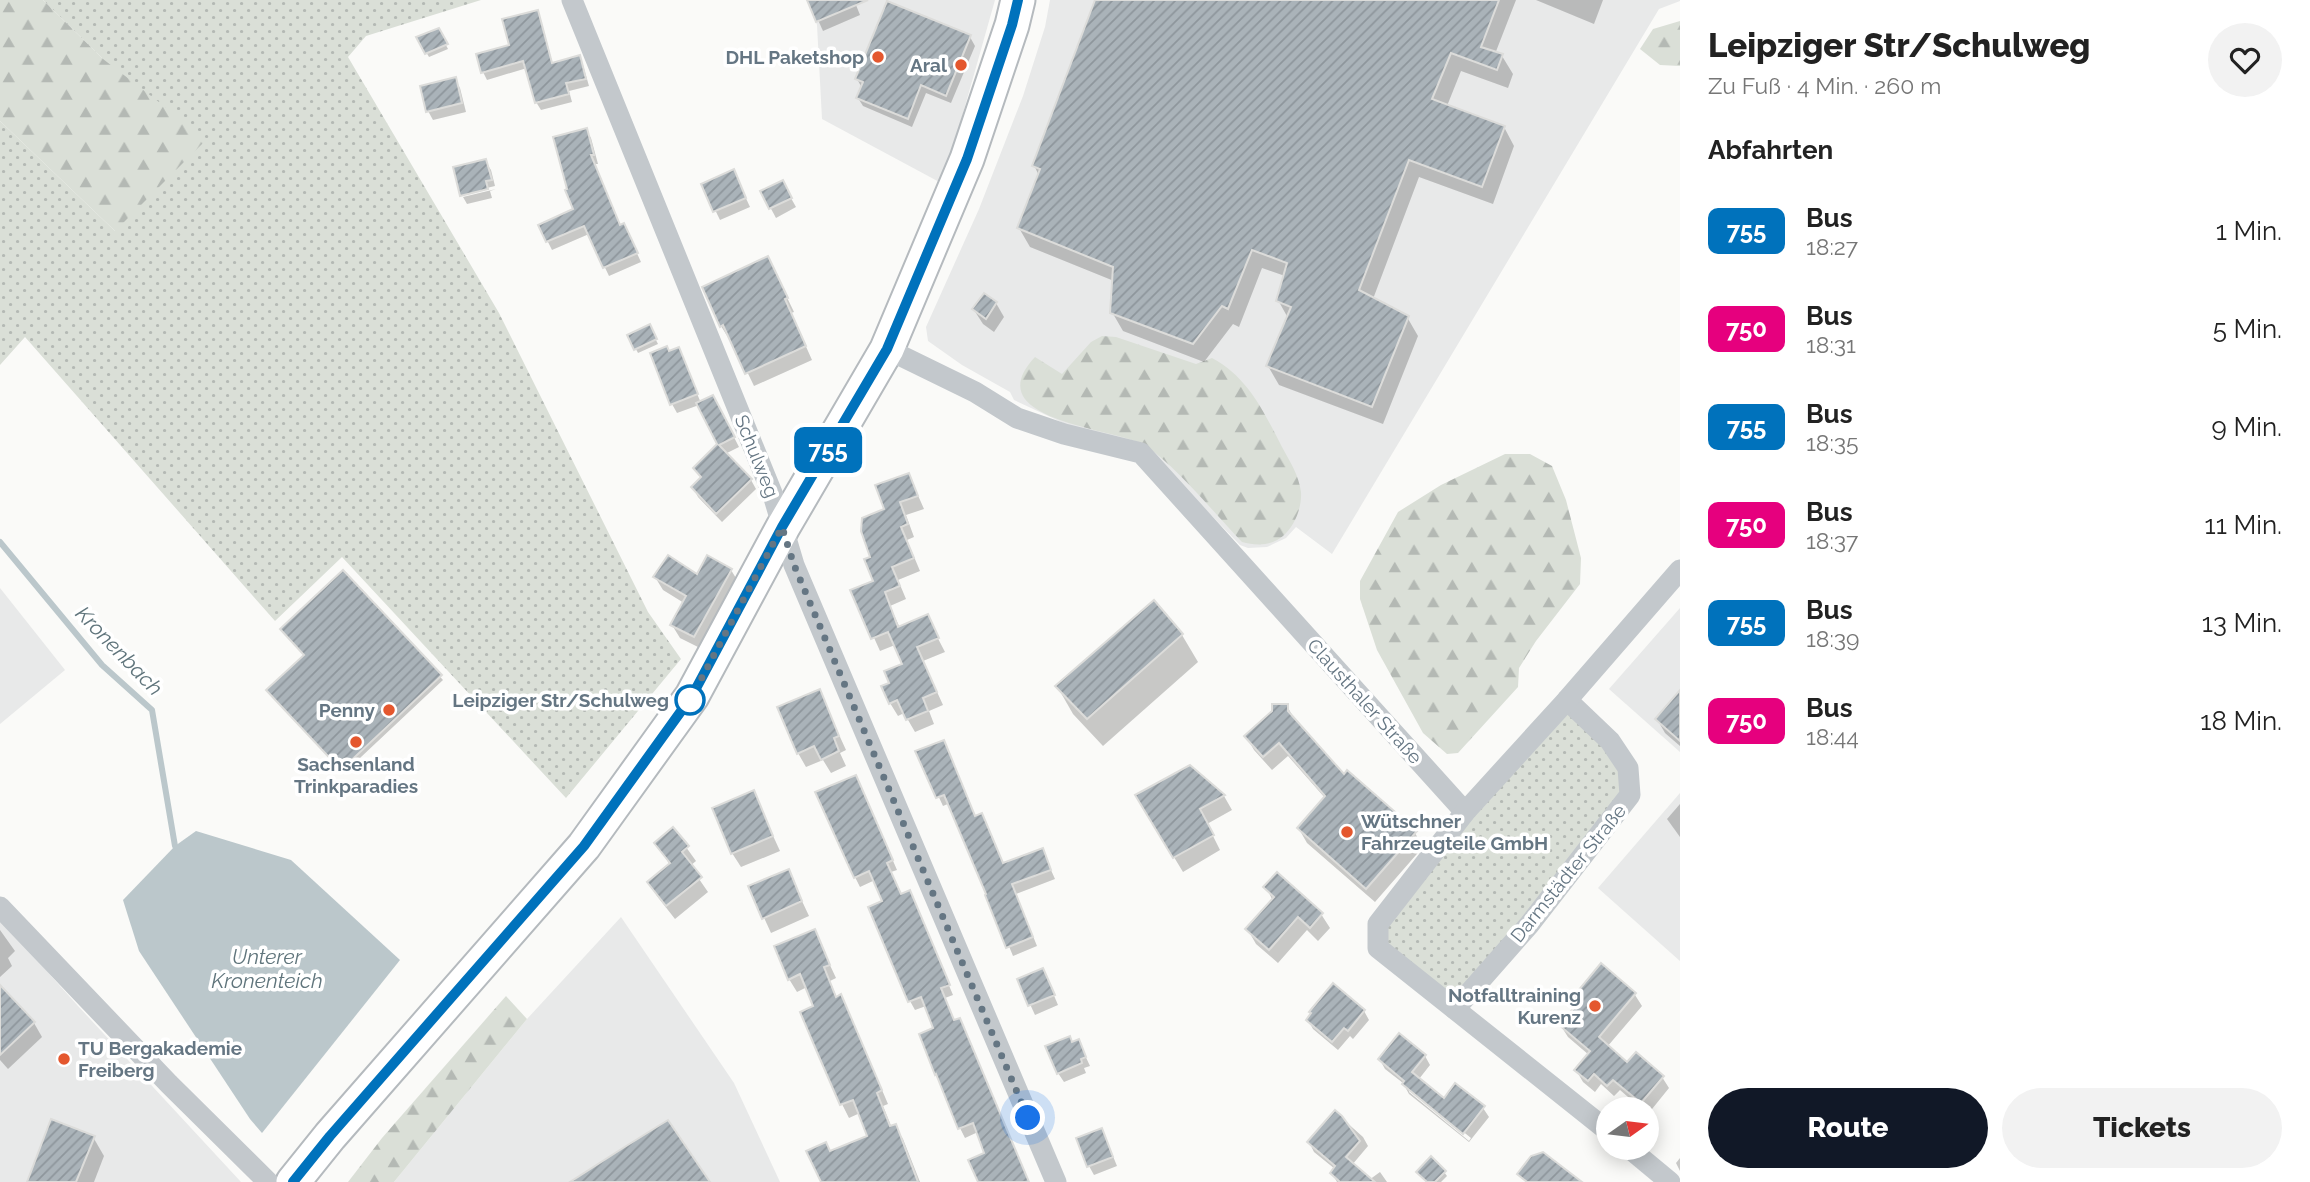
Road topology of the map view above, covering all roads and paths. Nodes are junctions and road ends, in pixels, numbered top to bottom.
1 (572, 0) edge
2 (1018, 0) edge
3 (887, 349) junction
4 (782, 527) junction
5 (1680, 569) edge
6 (1567, 700) junction
7 (1465, 812) junction
8 (0, 907) edge
9 (1455, 1009) junction
10 (1596, 1121) edge
11 (1638, 1160) edge
12 (1649, 1175) edge
13 (268, 1182) edge
14 (293, 1182) edge
15 (1056, 1182) edge
16 (1670, 1182) edge

1 - 4 street, Schulweg
2 - 3 main road
3 - 4 main road
3 - 7 street, Clausthaler Straße
4 - 14 main road
4 - 15 street, Schulweg
5 - 6 street
6 - 7 street
6 - 9 street, Darmstädter Straße
7 - 9 street
8 - 13 street
9 - 10 street
11 - 12 street
12 - 16 street

